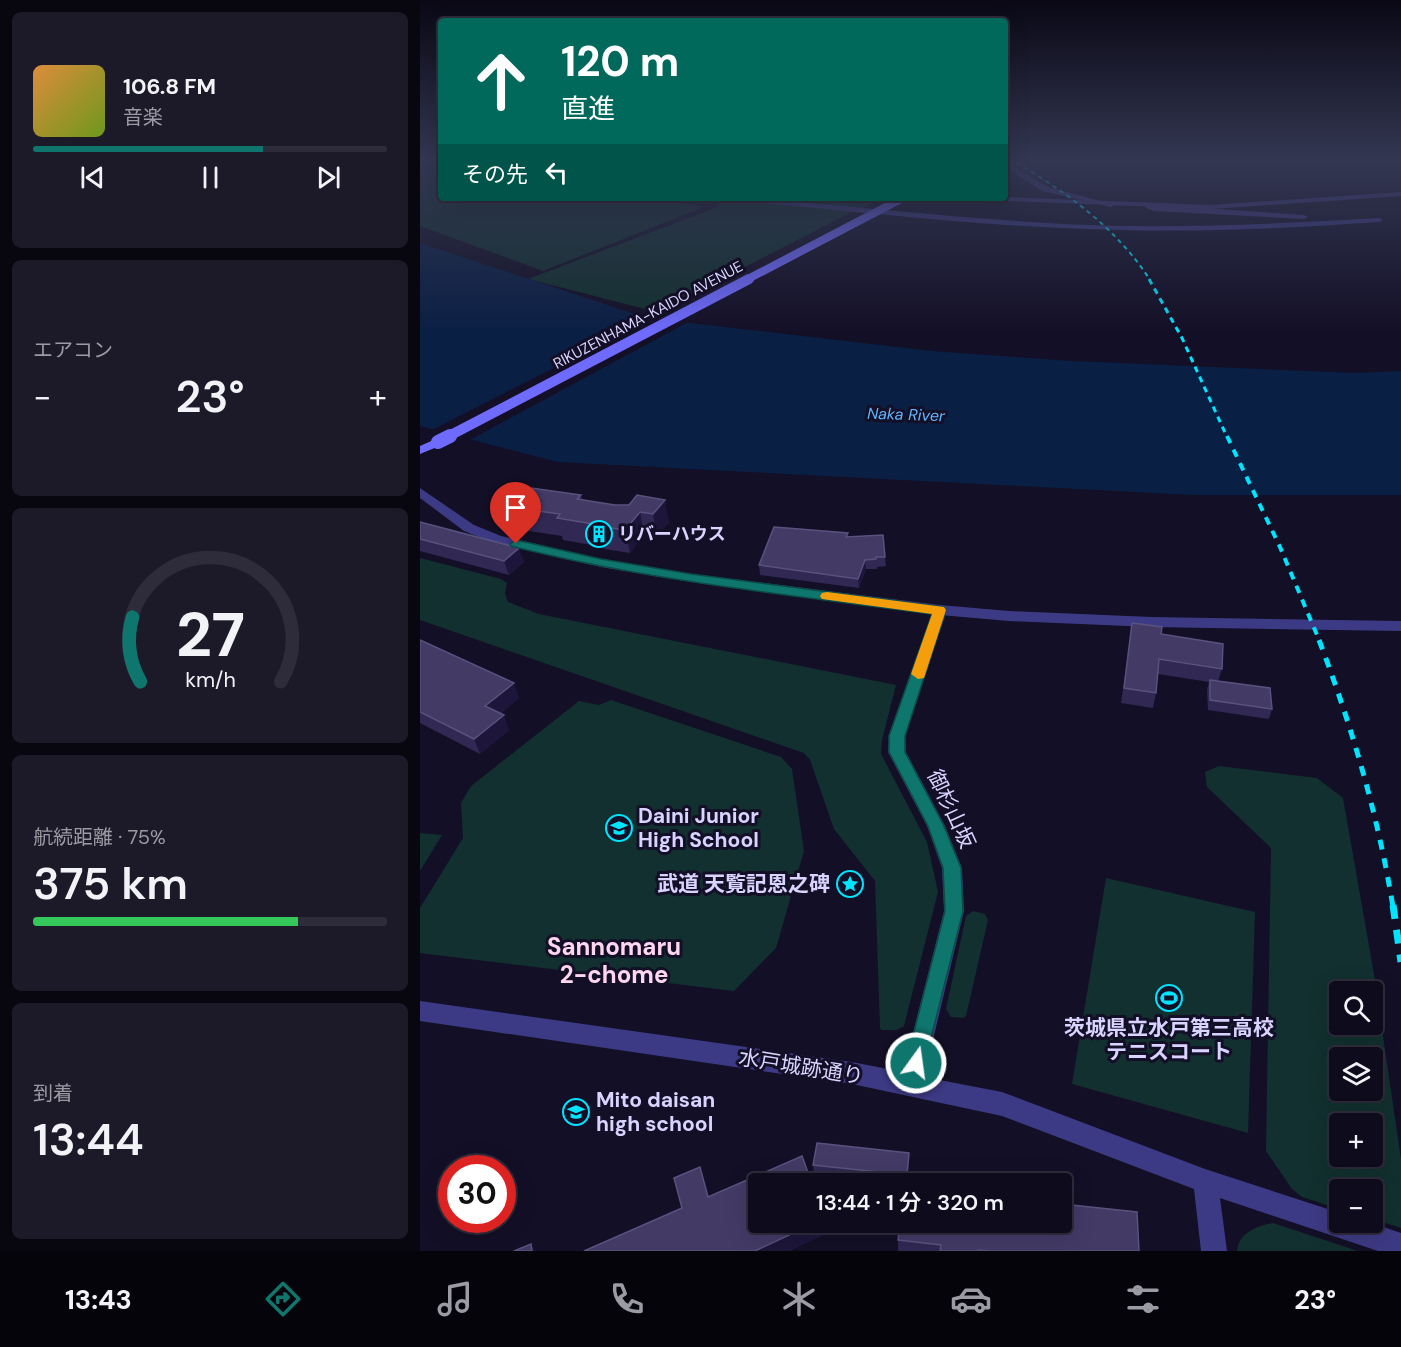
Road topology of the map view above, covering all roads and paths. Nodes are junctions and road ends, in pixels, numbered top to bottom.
1 (866, 217) edge
2 (968, 217) edge
3 (1319, 217) edge
4 (1379, 220) junction
5 (1368, 228) dead end
6 (420, 450) edge
7 (420, 492) edge
8 (940, 610) junction
9 (1401, 626) edge
10 (420, 1011) edge
11 (911, 1085) junction
12 (1205, 1180) junction
13 (1401, 1246) edge
14 (1214, 1251) edge

1 - 6 main road, RIKUZENHAMA-KAIDO AVENUE, bridge
2 - 4 street
3 - 4 street
4 - 5 street
7 - 8 street
8 - 9 street
8 - 11 street, 御杉山坂
10 - 11 street, 水戸城跡通り
11 - 12 street, 水戸城跡通り
12 - 13 street, 水戸城跡通り
12 - 14 street

